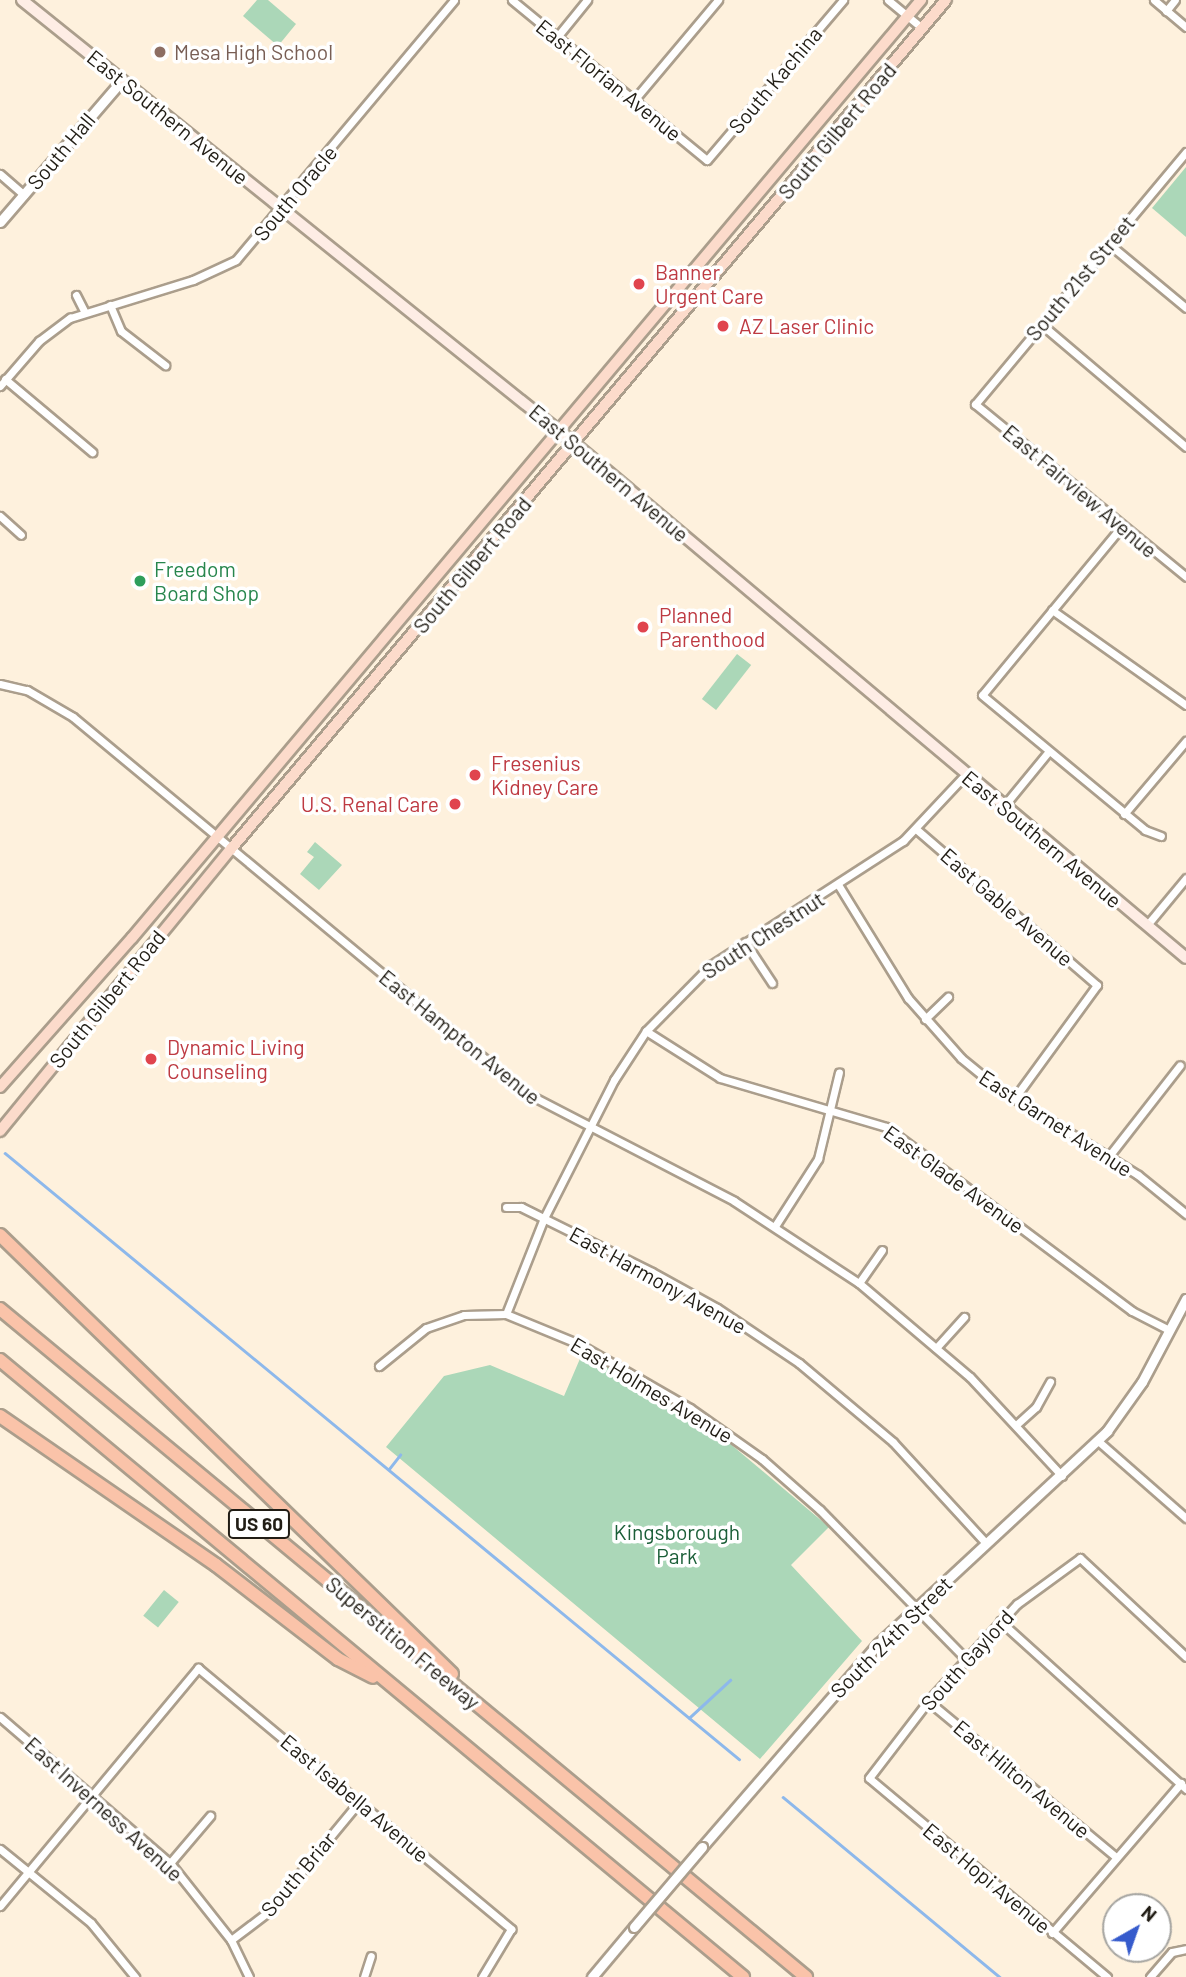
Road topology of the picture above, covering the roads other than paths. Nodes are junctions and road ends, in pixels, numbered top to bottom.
1 (22, 0) edge
2 (454, 0) edge
3 (512, 0) edge
4 (587, 0) edge
5 (718, 0) edge
6 (844, 0) edge
7 (888, 0) edge
8 (921, 0) edge
9 (946, 0) edge
10 (1154, 0) edge
11 (1175, 0) edge
12 (1166, 11) junction
13 (908, 16) junction
14 (1186, 27) edge
15 (922, 28) junction
16 (557, 37) junction
17 (122, 80) junction
18 (634, 100) junction
19 (1186, 152) edge
20 (707, 160) joint
21 (0, 174) edge
22 (24, 195) junction
23 (282, 210) junction
24 (0, 222) edge
25 (716, 243) junction
26 (1109, 244) junction
27 (735, 253) junction
28 (76, 295) dead end
29 (110, 305) junction
30 (1186, 308) edge
31 (84, 311) junction
32 (1041, 324) junction
33 (164, 365) dead end
34 (3, 382) edge
35 (975, 404) joint
36 (558, 430) junction
37 (575, 444) junction
38 (1186, 447) edge
39 (92, 452) dead end
40 (0, 516) edge
41 (1122, 526) junction
42 (22, 535) dead end
43 (1186, 576) edge
44 (1052, 610) junction
45 (0, 684) edge
46 (1186, 705) edge
47 (1186, 741) edge
48 (1049, 751) junction
49 (965, 775) junction
50 (1003, 807) junction
51 (1124, 814) junction
52 (916, 828) junction
53 (1161, 836) dead end
54 (216, 837) junction
55 (231, 849) junction
56 (1186, 878) edge
57 (839, 886) junction
58 (1147, 925) junction
59 (745, 942) junction
60 (1186, 958) edge
61 (772, 983) dead end
62 (948, 997) dead end
63 (925, 1019) junction
64 (646, 1031) junction
65 (1180, 1065) dead end
66 (839, 1072) dead end
67 (0, 1087) edge
68 (1014, 1099) junction
69 (832, 1108) junction
70 (590, 1129) junction
71 (0, 1131) edge
72 (1109, 1156) junction
73 (506, 1207) dead end
74 (1186, 1214) edge
75 (544, 1218) junction
76 (775, 1226) junction
77 (0, 1235) edge
78 (882, 1250) dead end
79 (859, 1283) junction
80 (1186, 1299) edge
81 (0, 1309) edge
82 (506, 1314) junction
83 (964, 1317) dead end
84 (1169, 1331) junction
85 (936, 1348) junction
86 (0, 1360) edge
87 (379, 1367) dead end
88 (1050, 1382) dead end
89 (0, 1416) edge
90 (1016, 1425) junction
91 (1098, 1441) junction
92 (1062, 1477) junction
93 (1186, 1518) edge
94 (986, 1543) junction
95 (914, 1609) junction
96 (1000, 1621) junction
97 (1186, 1657) edge
98 (967, 1659) junction
99 (392, 1686) junction
100 (928, 1701) junction
101 (0, 1717) edge
102 (518, 1738) junction
103 (869, 1778) joint
104 (1183, 1786) edge
105 (93, 1794) junction
106 (359, 1802) junction
107 (210, 1816) dead end
108 (0, 1849) edge
109 (1116, 1857) junction
110 (170, 1863) junction
111 (28, 1872) junction
112 (0, 1906) edge
113 (1052, 1933) junction
114 (231, 1940) junction
115 (1186, 1949) edge
116 (371, 1956) dead end
117 (135, 1977) edge
118 (249, 1977) edge
119 (364, 1977) edge
120 (482, 1977) edge
121 (592, 1977) edge
122 (743, 1977) edge
123 (806, 1977) edge
124 (1107, 1977) edge
125 (1150, 1977) edge

1 - 17 main road, East Southern Avenue
2 - 23 street, South Oracle
3 - 16 street, East Florian Avenue
4 - 16 street
5 - 18 street
6 - 20 street, South Kachina
7 - 13 street
8 - 13 main road, South Gilbert Road
9 - 15 main road, South Gilbert Road
10 - 12 street
11 - 12 street
12 - 14 street
13 - 15 street
13 - 25 main road, South Gilbert Road
15 - 27 main road, South Gilbert Road
16 - 18 street, East Florian Avenue
17 - 22 street, South Hall
17 - 23 main road, East Southern Avenue
18 - 20 street, East Florian Avenue
19 - 26 street, South 21st Street
21 - 22 street
22 - 24 street, South Hall
23 - 29 street, South Oracle
23 - 36 main road, East Southern Avenue
25 - 27 main road
25 - 36 main road, South Gilbert Road
26 - 30 street
26 - 32 street, South 21st Street
27 - 37 main road, South Gilbert Road
28 - 31 street
29 - 31 street, South Oracle
29 - 33 street
31 - 34 street, South Oracle
32 - 35 street, South 21st Street
32 - 38 street
34 - 39 street
35 - 41 street, East Fairview Avenue
36 - 37 main road, East Southern Avenue
36 - 54 main road, South Gilbert Road
37 - 49 main road, East Southern Avenue
37 - 55 main road, South Gilbert Road
40 - 42 street
41 - 43 street, East Fairview Avenue
41 - 44 street
44 - 46 street
44 - 48 street
45 - 54 street, East Hampton Avenue
47 - 51 street
48 - 50 street
48 - 51 street
49 - 50 main road, East Southern Avenue
49 - 52 street, South Chestnut
50 - 58 main road, East Southern Avenue
51 - 53 street
52 - 57 street, South Chestnut
52 - 68 street, East Gable Avenue
54 - 55 street, East Hampton Avenue
54 - 67 main road, South Gilbert Road
55 - 70 street, East Hampton Avenue
55 - 71 main road, South Gilbert Road
56 - 58 street
57 - 59 street, South Chestnut
57 - 63 street, East Garnet Avenue
58 - 60 main road, East Southern Avenue
59 - 61 street
59 - 64 street, South Chestnut
62 - 63 street
63 - 68 street, East Garnet Avenue
64 - 69 street, East Glade Avenue
64 - 70 street, South Chestnut
65 - 72 street
66 - 69 street
68 - 72 street, East Garnet Avenue
69 - 76 street
69 - 84 street, East Glade Avenue
70 - 75 street, South Chestnut
70 - 76 street, East Hampton Avenue
72 - 74 street, East Garnet Avenue
73 - 75 street, East Harmony Avenue
75 - 82 street, South Chestnut
75 - 94 street, East Harmony Avenue
76 - 79 street, East Hampton Avenue
77 - 102 highway
78 - 79 street
79 - 85 street, East Hampton Avenue
80 - 84 street, South 24th Street
81 - 102 highway, Superstition Freeway / US 60
82 - 87 street
82 - 95 street, East Holmes Avenue
83 - 85 street
84 - 91 street, South 24th Street
85 - 90 street, East Hampton Avenue
86 - 99 highway, Superstition Freeway / US 60
88 - 90 street
89 - 99 highway
90 - 92 street, East Hampton Avenue
91 - 92 street, South 24th Street
91 - 93 street
92 - 94 street, South 24th Street
94 - 95 street, South 24th Street
95 - 98 street, East Holmes Avenue
95 - 121 street, South 24th Street, bridge
96 - 97 street, South Gaylord
96 - 98 street, South Gaylord
96 - 104 street
98 - 100 street, South Gaylord
99 - 122 highway, Superstition Freeway / US 60
100 - 103 street, South Gaylord
100 - 109 street, East Hilton Avenue
101 - 105 street, East Inverness Avenue
102 - 123 highway, Superstition Freeway / US 60
103 - 113 street, East Hopi Avenue
104 - 109 street
105 - 106 street, East Isabella Avenue
105 - 110 street, East Inverness Avenue
105 - 111 street
106 - 114 street, South Briar
106 - 120 street, East Isabella Avenue
107 - 110 street
108 - 111 street
109 - 113 street
110 - 114 street, East Inverness Avenue
111 - 112 street
111 - 117 street
113 - 124 street, East Hopi Avenue
114 - 118 street, East Inverness Avenue
115 - 125 street
116 - 119 street

